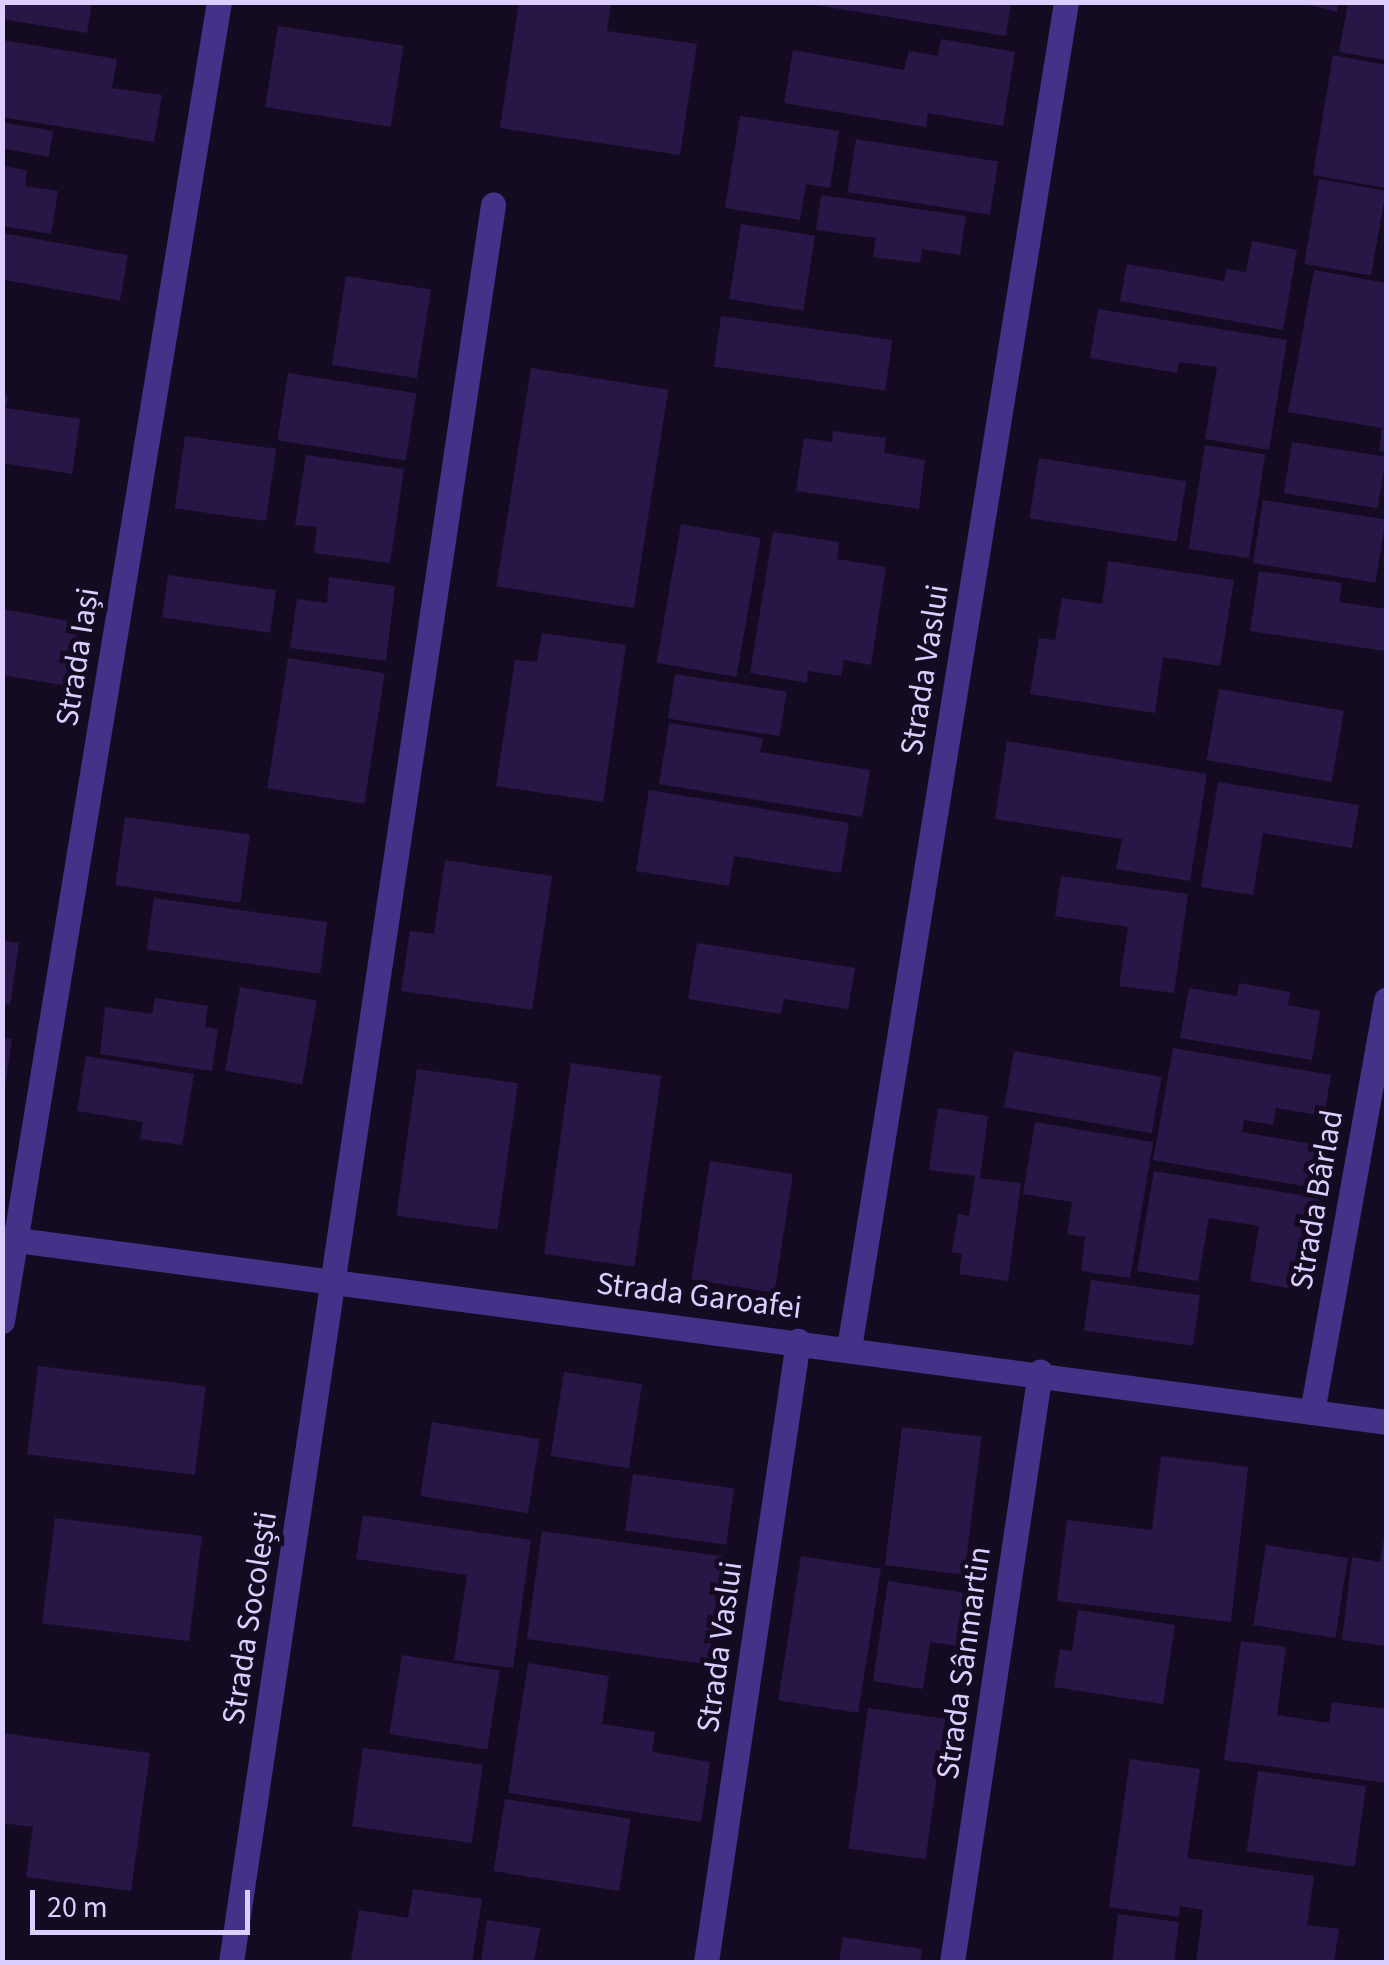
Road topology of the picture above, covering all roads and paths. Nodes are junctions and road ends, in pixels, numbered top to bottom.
1 (219, 2) edge
2 (1066, 2) edge
3 (493, 204) dead end
4 (1386, 1000) edge
5 (9, 1239) edge
6 (334, 1282) junction
7 (2, 1322) edge
8 (798, 1342) junction
9 (849, 1348) junction
10 (1040, 1372) junction
11 (1312, 1412) junction
12 (1386, 1422) edge
13 (231, 1962) edge
14 (706, 1962) edge
15 (952, 1962) edge

1 - 5 street, Strada Iași
2 - 9 street, Strada Vaslui
3 - 6 street, Strada Socolești
4 - 11 street, Strada Bârlad
5 - 6 street, Strada Garoafei
5 - 7 street, Strada Iași
6 - 8 street, Strada Garoafei
6 - 13 street, Strada Socolești
8 - 9 street, Strada Garoafei
8 - 14 street, Strada Vaslui
9 - 10 street, Strada Garoafei
10 - 11 street, Strada Garoafei
10 - 15 street, Strada Sânmartin
11 - 12 street, Strada Garoafei

